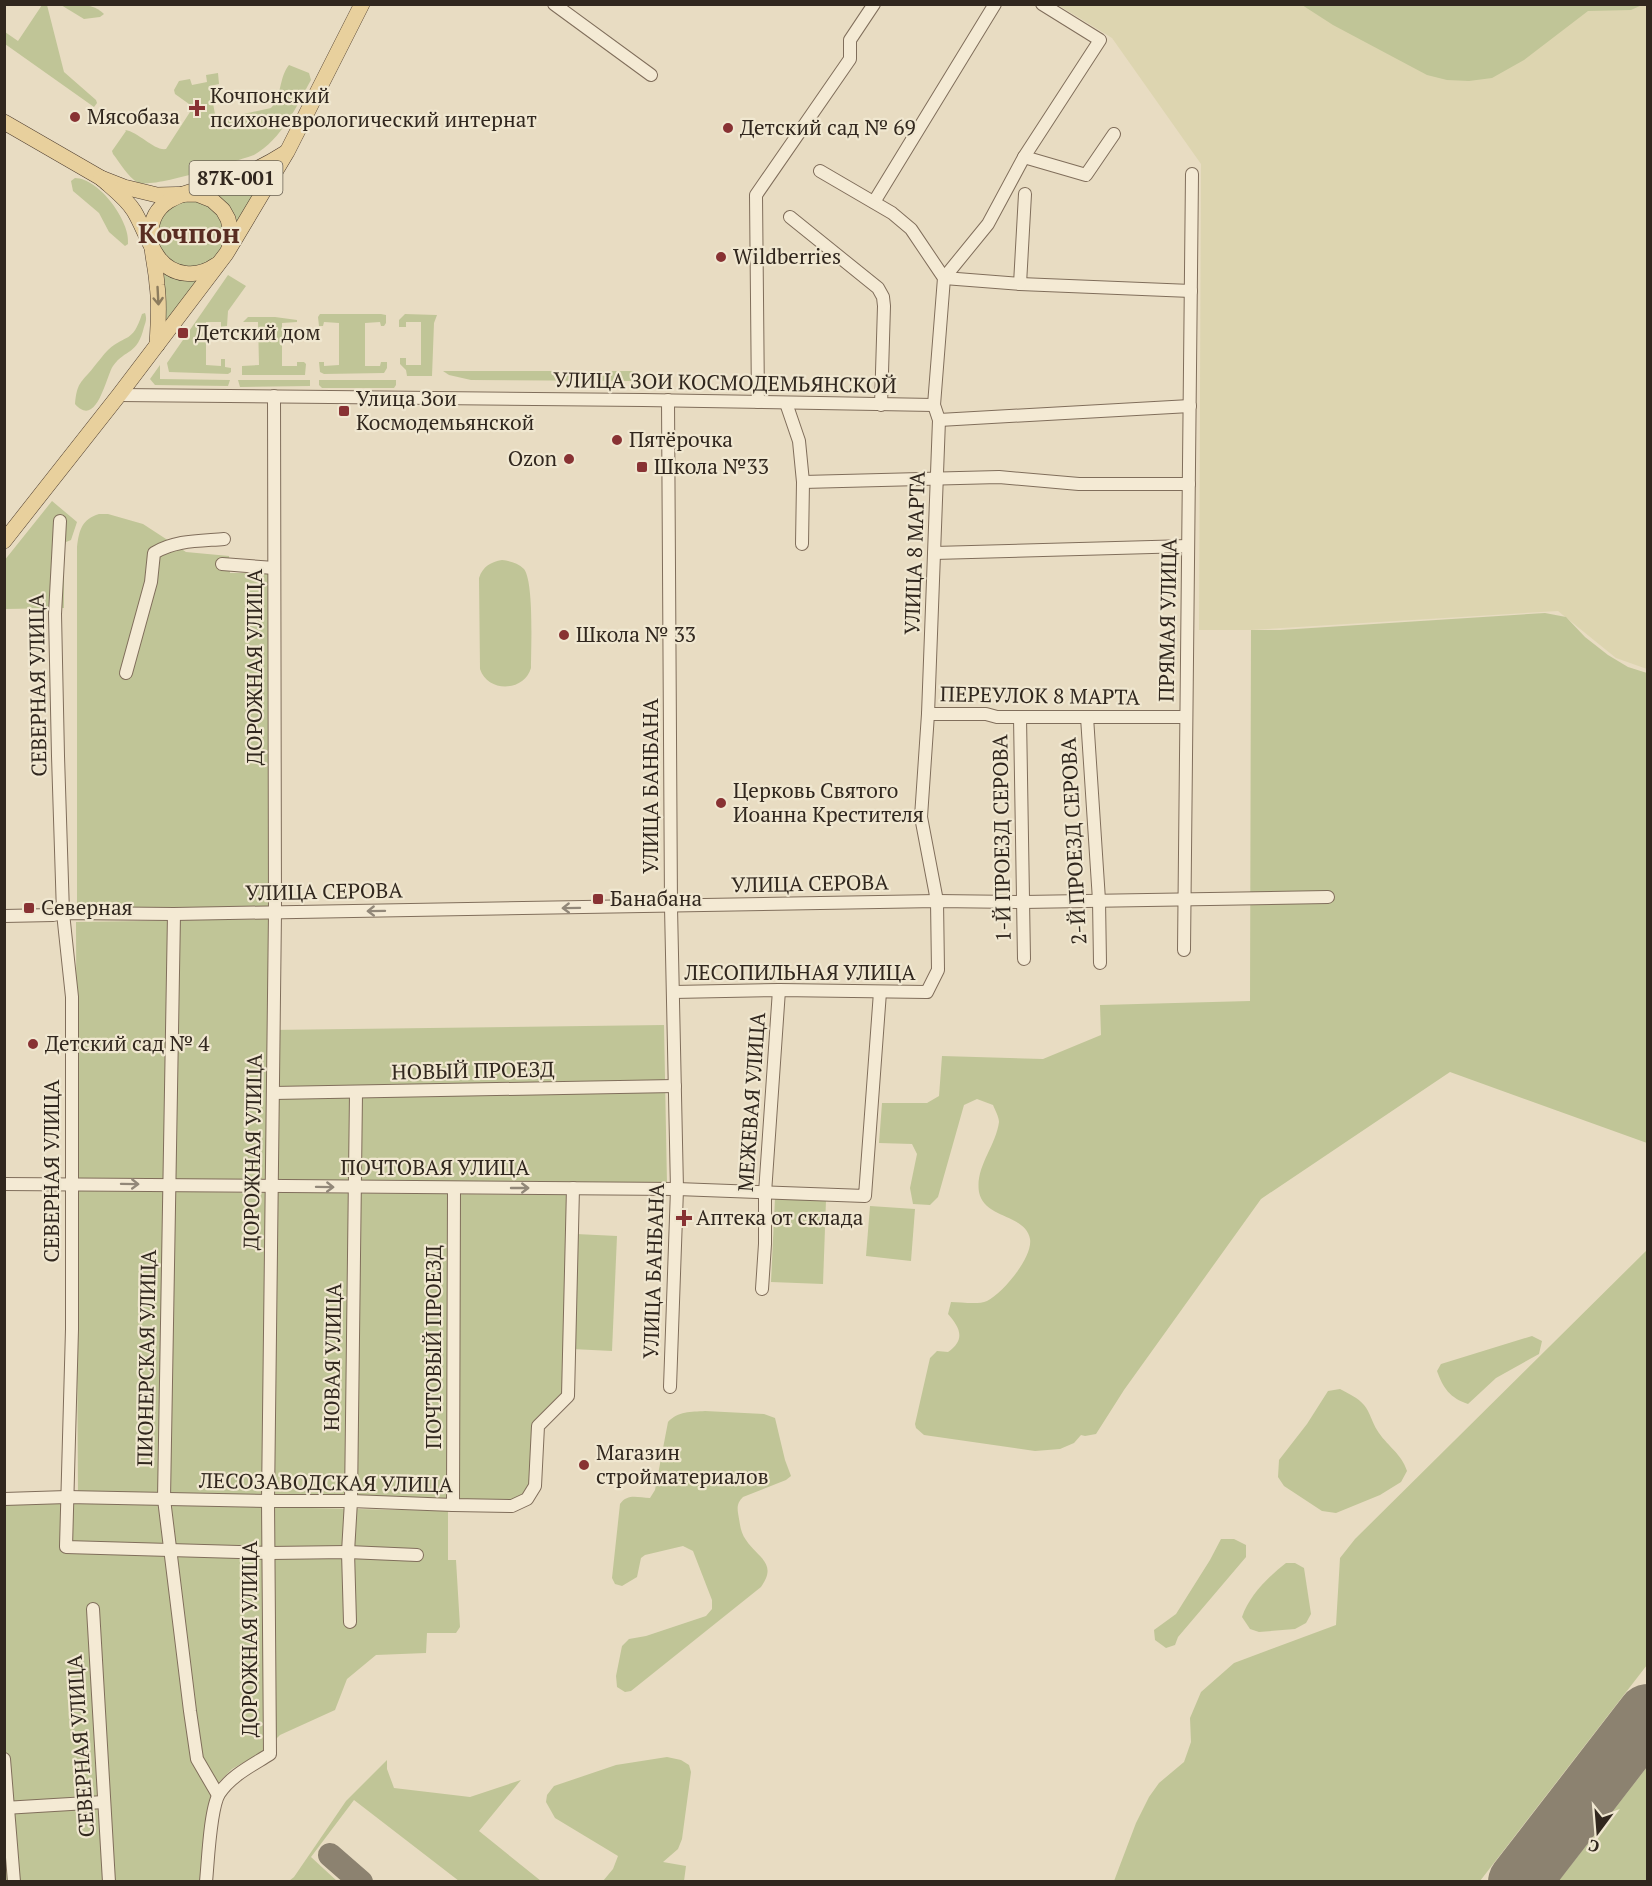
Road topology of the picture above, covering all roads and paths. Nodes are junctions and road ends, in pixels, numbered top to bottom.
1 (362, 4) edge
2 (554, 4) edge
3 (874, 4) edge
4 (995, 4) edge
5 (1042, 4) edge
6 (651, 75) dead end
7 (4, 122) edge
8 (1114, 134) dead end
9 (287, 152) junction
10 (1024, 157) junction
11 (820, 171) dead end
12 (1192, 174) dead end
13 (101, 178) junction
14 (181, 194) junction
15 (1025, 194) dead end
16 (874, 202) junction
17 (790, 217) dead end
18 (152, 247) junction
19 (226, 254) junction
20 (944, 278) junction
21 (1020, 284) junction
22 (1191, 291) junction
23 (157, 345) junction
24 (119, 395) junction
25 (274, 396) junction
26 (668, 400) junction
27 (758, 402) junction
28 (786, 403) junction
29 (881, 405) junction
30 (934, 405) junction
31 (1190, 406) junction
32 (939, 420) junction
33 (937, 479) junction
34 (803, 482) junction
35 (1189, 484) junction
36 (60, 521) dead end
37 (224, 539) dead end
38 (4, 541) edge
39 (802, 544) dead end
40 (1188, 546) junction
41 (934, 553) junction
42 (222, 564) dead end
43 (274, 568) junction
44 (126, 673) dead end
45 (928, 714) junction
46 (1020, 717) junction
47 (1087, 717) junction
48 (1186, 717) junction
49 (1328, 897) dead end
50 (1184, 899) junction
51 (1099, 900) junction
52 (937, 901) junction
53 (1023, 902) junction
54 (671, 907) junction
55 (275, 912) junction
56 (63, 914) junction
57 (174, 914) junction
58 (4, 916) edge
59 (1184, 950) dead end
60 (1024, 959) dead end
61 (1100, 963) dead end
62 (779, 990) junction
63 (673, 992) junction
64 (880, 992) junction
65 (927, 993) joint
66 (675, 1086) junction
67 (273, 1093) junction
68 (356, 1093) junction
69 (4, 1184) edge
70 (72, 1184) junction
71 (169, 1185) junction
72 (272, 1186) junction
73 (356, 1188) junction
74 (454, 1188) junction
75 (573, 1188) junction
76 (677, 1189) junction
77 (765, 1193) junction
78 (762, 1289) dead end
79 (670, 1387) dead end
80 (68, 1497) junction
81 (4, 1498) edge
82 (164, 1499) junction
83 (268, 1501) junction
84 (351, 1501) junction
85 (453, 1505) junction
86 (171, 1551) junction
87 (348, 1552) junction
88 (270, 1553) junction
89 (417, 1555) dead end
90 (93, 1609) dead end
91 (350, 1622) dead end
92 (4, 1759) edge
93 (218, 1795) junction
94 (104, 1802) junction
95 (6, 1808) edge
96 (14, 1881) edge
97 (109, 1881) edge
98 (206, 1881) edge

1 - 9 main road, 87К-001
2 - 6 street
3 - 27 street
4 - 16 street
5 - 10 street
7 - 13 main road, 87К-001
8 - 10 street
9 - 14 main road, 87К-001
9 - 19 main road, 87К-001
10 - 20 street
11 - 16 street
12 - 22 street, ПРЯМАЯ УЛИЦА
13 - 14 main road, 87К-001
13 - 18 main road, 87К-001
14 - 18 main road, 87К-001
14 - 19 main road, 87К-001
15 - 21 street
16 - 20 street
17 - 29 street
18 - 19 main road, 87К-001
18 -> 23 main road
19 - 23 main road
20 - 21 street
20 - 30 street, УЛИЦА 8 МАРТА
21 - 22 street
22 - 31 street, ПРЯМАЯ УЛИЦА
23 - 24 main road
24 - 25 street, УЛИЦА ЗОИ КОСМОДЕМЬЯНСКОЙ
24 - 38 main road
25 - 26 street, УЛИЦА ЗОИ КОСМОДЕМЬЯНСКОЙ
25 - 43 street, ДОРОЖНАЯ УЛИЦА
26 - 27 street, УЛИЦА ЗОИ КОСМОДЕМЬЯНСКОЙ
26 - 54 street, УЛИЦА БАНБАНА
27 - 28 street, УЛИЦА ЗОИ КОСМОДЕМЬЯНСКОЙ
28 - 29 street, УЛИЦА ЗОИ КОСМОДЕМЬЯНСКОЙ
28 - 34 street
29 - 30 street, УЛИЦА ЗОИ КОСМОДЕМЬЯНСКОЙ
30 - 32 street, УЛИЦА 8 МАРТА
31 - 32 street
31 - 35 street, ПРЯМАЯ УЛИЦА
32 - 33 street, УЛИЦА 8 МАРТА
33 - 34 street
33 - 35 street
33 - 41 street, УЛИЦА 8 МАРТА
34 - 39 street
35 - 40 street, ПРЯМАЯ УЛИЦА
36 - 56 street, СЕВЕРНАЯ УЛИЦА
37 - 44 street
40 - 41 street
40 - 48 street, ПРЯМАЯ УЛИЦА
41 - 45 street, УЛИЦА 8 МАРТА
42 - 43 street
43 - 55 street, ДОРОЖНАЯ УЛИЦА
45 - 46 street, ПЕРЕУЛОК 8 МАРТА
45 - 52 street, УЛИЦА 8 МАРТА
46 - 47 street, ПЕРЕУЛОК 8 МАРТА
46 - 53 street, 1-Й ПРОЕЗД СЕРОВА
47 - 48 street, ПЕРЕУЛОК 8 МАРТА
47 - 51 street, 2-Й ПРОЕЗД СЕРОВА
48 - 50 street, ПРЯМАЯ УЛИЦА
49 - 50 street, УЛИЦА СЕРОВА
50 - 51 street, УЛИЦА СЕРОВА
50 - 59 street, ПРЯМАЯ УЛИЦА
51 - 53 street, УЛИЦА СЕРОВА
51 - 61 street, 2-Й ПРОЕЗД СЕРОВА
52 - 53 street, УЛИЦА СЕРОВА
52 - 54 street, УЛИЦА СЕРОВА
52 - 65 street, УЛИЦА 8 МАРТА
53 - 60 street, 1-Й ПРОЕЗД СЕРОВА
54 -> 55 street, УЛИЦА СЕРОВА
54 - 63 street, УЛИЦА БАНБАНА
55 - 57 street, УЛИЦА СЕРОВА
55 - 67 street, ДОРОЖНАЯ УЛИЦА
56 - 57 street, УЛИЦА СЕРОВА
56 - 58 street, УЛИЦА СЕРОВА
56 - 70 street, СЕВЕРНАЯ УЛИЦА
57 - 71 street, ПИОНЕРСКАЯ УЛИЦА
62 - 63 street, ЛЕСОПИЛЬНАЯ УЛИЦА
62 - 64 street, ЛЕСОПИЛЬНАЯ УЛИЦА
62 - 77 street, МЕЖЕВАЯ УЛИЦА
63 - 66 street, УЛИЦА БАНБАНА
64 - 65 street, ЛЕСОПИЛЬНАЯ УЛИЦА
64 - 77 street, ПОЧТОВАЯ УЛИЦА
66 - 68 street, НОВЫЙ ПРОЕЗД
66 - 76 street, УЛИЦА БАНБАНА
67 - 68 street, НОВЫЙ ПРОЕЗД
67 - 72 street, ДОРОЖНАЯ УЛИЦА
68 - 73 street, НОВАЯ УЛИЦА
69 - 70 street, ПОЧТОВАЯ УЛИЦА
70 -> 71 street, ПОЧТОВАЯ УЛИЦА
70 - 80 street, СЕВЕРНАЯ УЛИЦА
71 - 72 street, ПОЧТОВАЯ УЛИЦА
71 - 82 street, ПИОНЕРСКАЯ УЛИЦА
72 -> 73 street, ПОЧТОВАЯ УЛИЦА
72 - 83 street, ДОРОЖНАЯ УЛИЦА
73 - 74 street, ПОЧТОВАЯ УЛИЦА
73 - 84 street, НОВАЯ УЛИЦА
74 -> 75 street, ПОЧТОВАЯ УЛИЦА
74 - 85 street, ПОЧТОВЫЙ ПРОЕЗД
75 - 76 street, ПОЧТОВАЯ УЛИЦА
75 - 85 street, ЛЕСОЗАВОДСКАЯ УЛИЦА
76 - 77 street, ПОЧТОВАЯ УЛИЦА
76 - 79 street, УЛИЦА БАНБАНА
77 - 78 street, МЕЖЕВАЯ УЛИЦА
80 - 81 street, ЛЕСОЗАВОДСКАЯ УЛИЦА
80 - 82 street, ЛЕСОЗАВОДСКАЯ УЛИЦА
80 - 86 street, СЕВЕРНАЯ УЛИЦА
82 - 83 street, ЛЕСОЗАВОДСКАЯ УЛИЦА
82 - 86 street, ПИОНЕРСКАЯ УЛИЦА
83 - 84 street, ЛЕСОЗАВОДСКАЯ УЛИЦА
83 - 88 street, ДОРОЖНАЯ УЛИЦА
84 - 85 street, ЛЕСОЗАВОДСКАЯ УЛИЦА
84 - 87 street, НОВАЯ УЛИЦА
86 - 88 street
86 - 93 street, ПИОНЕРСКАЯ УЛИЦА
87 - 88 street
87 - 89 street
87 - 91 street, НОВАЯ УЛИЦА
88 - 93 street, ДОРОЖНАЯ УЛИЦА
90 - 94 street, СЕВЕРНАЯ УЛИЦА
92 - 95 street
93 - 98 street
94 - 95 street
94 - 97 street, СЕВЕРНАЯ УЛИЦА
95 - 96 street

